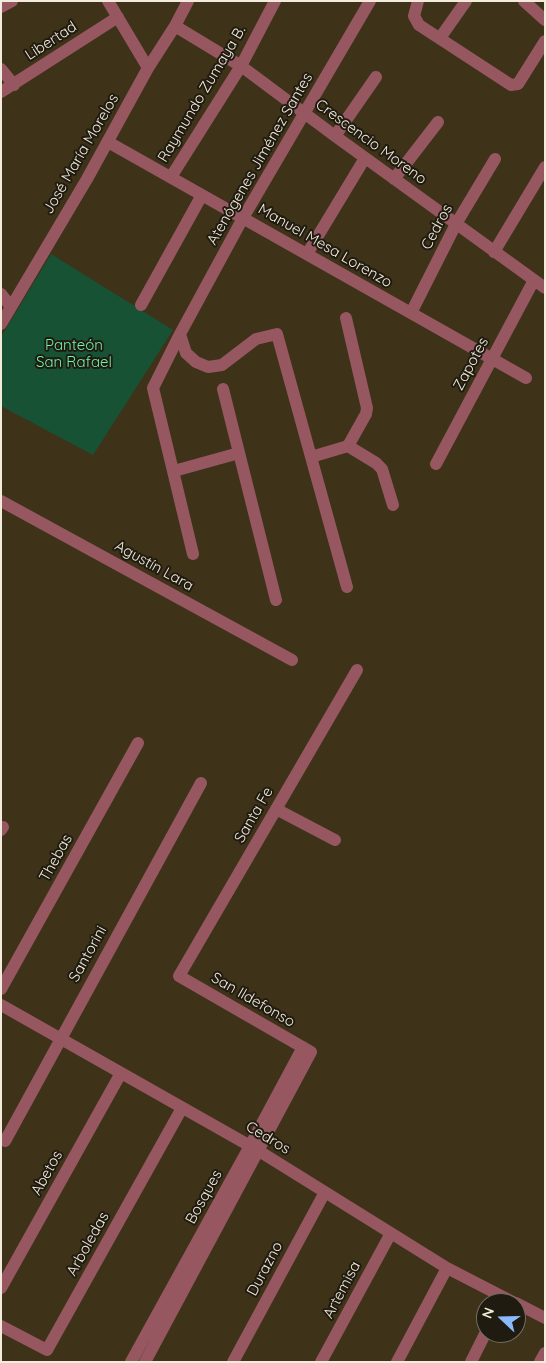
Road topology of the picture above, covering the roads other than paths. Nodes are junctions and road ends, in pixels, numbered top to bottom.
1 (12, 1) edge
2 (108, 1) edge
3 (188, 1) edge
4 (275, 1) edge
5 (418, 1) edge
6 (466, 1) edge
7 (524, 1) edge
8 (369, 2) edge
9 (1, 7) edge
10 (118, 17) junction
11 (545, 20) edge
12 (175, 26) junction
13 (440, 38) junction
14 (545, 41) edge
15 (241, 66) junction
16 (148, 68) junction
17 (1, 69) edge
18 (376, 77) dead end
19 (14, 85) junction
20 (1, 92) edge
21 (304, 114) junction
22 (438, 122) dead end
23 (335, 136) junction
24 (108, 142) junction
25 (364, 158) junction
26 (495, 158) dead end
27 (545, 167) edge
28 (171, 177) junction
29 (394, 179) junction
30 (202, 195) junction
31 (243, 218) junction
32 (456, 224) junction
33 (494, 252) junction
34 (307, 254) junction
35 (540, 284) edge
36 (1, 294) edge
37 (141, 305) dead end
38 (11, 307) junction
39 (411, 313) junction
40 (346, 318) dead end
41 (1, 324) edge
42 (180, 334) junction
43 (492, 359) junction
44 (526, 378) dead end
45 (223, 389) dead end
46 (348, 446) junction
47 (239, 454) junction
48 (311, 457) junction
49 (436, 464) dead end
50 (174, 471) junction
51 (1, 501) edge
52 (393, 505) dead end
53 (193, 554) dead end
54 (347, 587) dead end
55 (276, 600) dead end
56 (292, 660) dead end
57 (356, 670) dead end
58 (138, 743) dead end
59 (200, 783) dead end
60 (276, 809) junction
61 (335, 840) dead end
62 (179, 976) joint
63 (1, 989) edge
64 (1, 1005) edge
65 (61, 1038) junction
66 (307, 1050) joint
67 (121, 1073) junction
68 (182, 1108) junction
69 (3, 1140) edge
70 (254, 1149) junction
71 (325, 1192) junction
72 (391, 1233) junction
73 (446, 1268) junction
74 (1, 1288) edge
75 (492, 1293) edge
76 (526, 1310) edge
77 (545, 1318) edge
78 (1, 1326) edge
79 (480, 1343) edge
80 (545, 1353) edge
81 (131, 1362) edge
82 (145, 1362) edge
83 (233, 1362) edge
84 (321, 1362) edge
85 (397, 1362) edge
86 (471, 1362) edge
87 (540, 1362) edge

1 - 9 street
2 - 10 street
3 - 12 street, José María Morelos
4 - 15 street, Raymundo Zumaya B.
5 - 13 street
6 - 13 street
7 - 11 street
8 - 21 street, Atenógenes Jiménez Santes
10 - 16 street
10 - 19 street, Libertad
12 - 15 street, Crescencio Moreno
12 - 16 street, José María Morelos
13 - 14 street
15 - 21 street, Crescencio Moreno
15 - 28 street, Raymundo Zumaya B.
16 - 24 street, José María Morelos
17 - 19 street
18 - 23 street
19 - 20 street, Libertad
21 - 23 street, Crescencio Moreno
21 - 31 street, Atenógenes Jiménez Santes
22 - 29 street
23 - 25 street, Crescencio Moreno
24 - 28 street, Manuel Mesa Lorenzo
24 - 38 street, José María Morelos
25 - 29 street, Crescencio Moreno
25 - 34 street
26 - 32 street, Cedros
27 - 33 street
28 - 30 street, Manuel Mesa Lorenzo
29 - 32 street, Crescencio Moreno
30 - 31 street, Manuel Mesa Lorenzo
30 - 37 street
31 - 34 street, Manuel Mesa Lorenzo
31 - 42 street, Atenógenes Jiménez Santes
32 - 33 street, Crescencio Moreno
32 - 39 street, Cedros
33 - 35 street, Crescencio Moreno
34 - 39 street, Manuel Mesa Lorenzo
35 - 43 street, Zapotes
36 - 38 street
38 - 41 street, José María Morelos
39 - 43 street, Manuel Mesa Lorenzo
40 - 46 street
42 - 48 street
42 - 50 street, Atenógenes Jiménez Santes
43 - 44 street, Manuel Mesa Lorenzo
43 - 49 street, Zapotes
45 - 47 street
46 - 48 street
46 - 52 street
47 - 50 street
47 - 55 street
48 - 54 street
50 - 53 street, Atenógenes Jiménez Santes
51 - 56 street, Agustín Lara
57 - 60 street, Santa Fe
58 - 63 street, Thebas
59 - 65 street, Santorini
60 - 61 street
60 - 62 street, Santa Fe
62 - 66 street, San Ildefonso
64 - 65 street, Cedros
65 - 67 street, Cedros
65 - 69 street, Santorini
66 - 70 street, Bosques
67 - 68 street, Cedros
67 - 74 street, Abetos
68 - 70 street, Cedros
68 - 78 street, Arboledas
70 - 71 street, Cedros
70 - 81 street, Bosques
70 - 82 street, Bosques
71 - 72 street, Cedros
71 - 83 street, Durazno
72 - 73 street, Cedros
72 - 84 street, Artemisa
73 - 75 street, Cedros
73 - 85 street
76 - 77 street, Cedros
79 - 86 street
80 - 87 street

